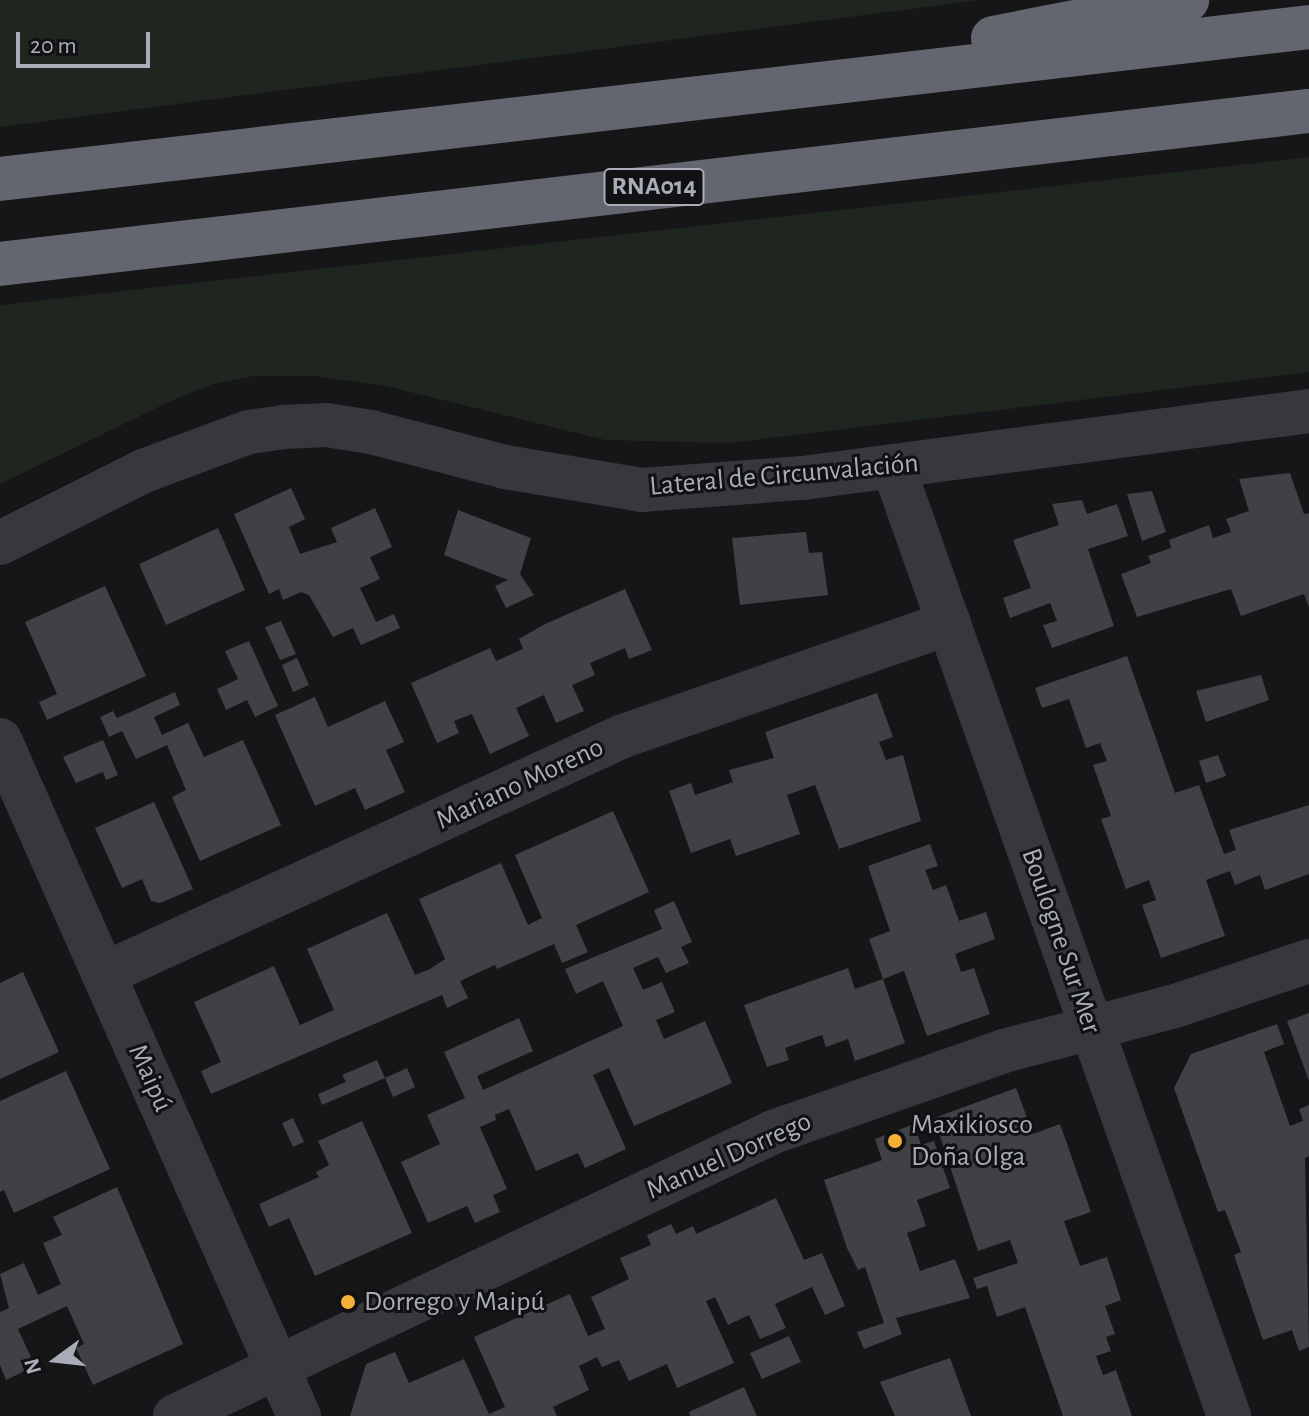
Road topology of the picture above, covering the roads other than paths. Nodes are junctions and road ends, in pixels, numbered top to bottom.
1 (1187, 0) edge
2 (1309, 27) edge
3 (707, 98) junction
4 (1297, 113) edge
5 (0, 179) edge
6 (0, 264) edge
7 (1309, 411) edge
8 (893, 466) junction
9 (0, 543) edge
10 (949, 623) junction
11 (0, 740) edge
12 (1309, 961) edge
13 (104, 974) junction
14 (1092, 1028) junction
15 (278, 1367) junction
16 (175, 1416) edge
17 (299, 1416) edge
18 (1229, 1416) edge

1 - 3 highway
2 - 3 highway
3 - 5 highway
4 - 6 highway, RNA014
7 - 8 street, Lateral de Circunvalación
8 - 9 street, Lateral de Circunvalación
8 - 10 street, Boulogne Sur Mer
10 - 13 street, Mariano Moreno
10 - 14 street, Boulogne Sur Mer
11 - 13 street, Maipú
12 - 14 street, Manuel Dorrego
13 - 15 street, Maipú
14 - 15 street, Manuel Dorrego
14 - 18 street, Boulogne Sur Mer
15 - 16 street, Manuel Dorrego
15 - 17 street, Maipú

